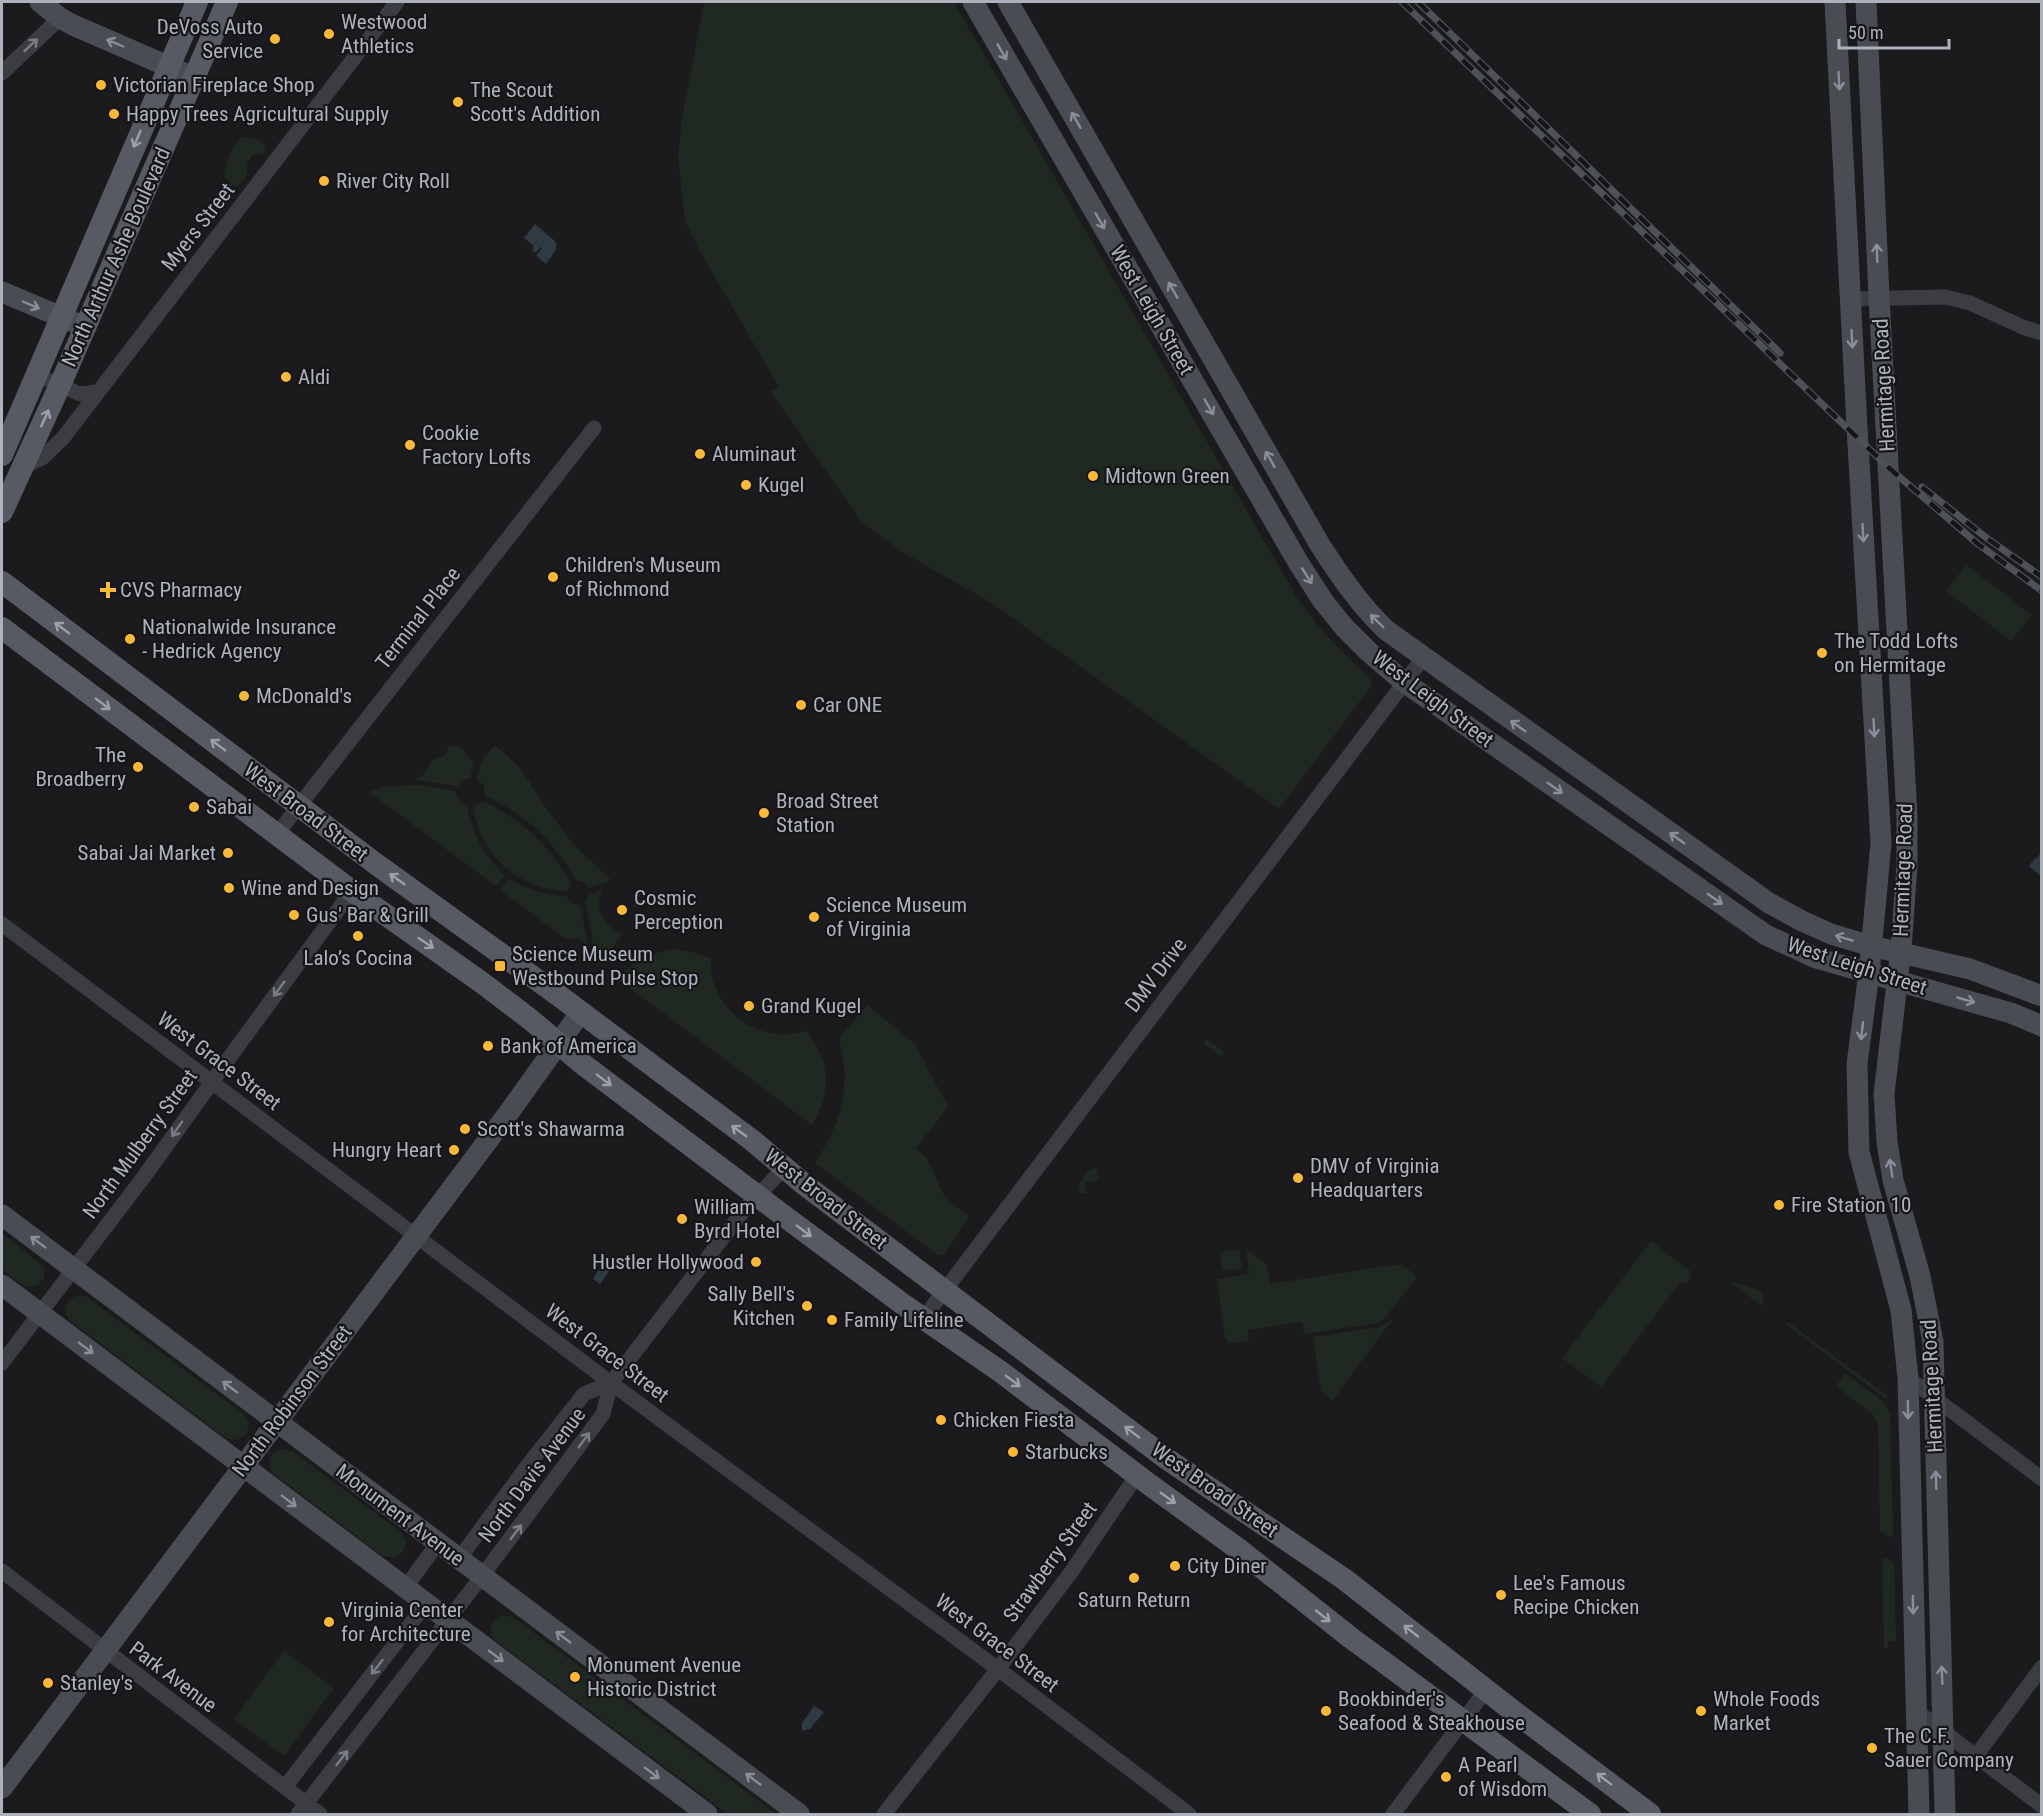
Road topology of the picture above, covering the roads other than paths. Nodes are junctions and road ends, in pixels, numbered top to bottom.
1 (40, 2) edge
2 (197, 2) edge
3 (227, 2) edge
4 (397, 2) edge
5 (973, 2) edge
6 (1008, 2) edge
7 (1835, 2) edge
8 (1866, 2) edge
9 (60, 18) junction
10 (169, 66) junction
11 (2, 73) edge
12 (195, 78) junction
13 (2, 292) edge
14 (1879, 297) junction
15 (1850, 299) junction
16 (61, 317) junction
17 (85, 327) junction
18 (2042, 333) edge
19 (37, 375) junction
20 (60, 385) junction
21 (98, 392) junction
22 (594, 428) dead end
23 (2, 454) edge
24 (22, 467) junction
25 (2, 512) edge
26 (2, 582) edge
27 (2, 628) edge
28 (1422, 657) junction
29 (1404, 682) junction
30 (299, 806) junction
31 (277, 834) junction
32 (352, 891) junction
33 (2, 924) edge
34 (1871, 946) junction
35 (1900, 953) junction
36 (1869, 973) junction
37 (1897, 981) junction
38 (2042, 996) edge
39 (581, 1012) junction
40 (2042, 1026) edge
41 (558, 1044) junction
42 (211, 1082) junction
43 (785, 1167) junction
44 (758, 1196) junction
45 (2, 1215) edge
46 (416, 1235) junction
47 (74, 1269) junction
48 (2, 1284) edge
49 (945, 1291) junction
50 (40, 1313) junction
51 (923, 1319) junction
52 (2, 1363) edge
53 (1908, 1378) junction
54 (611, 1383) junction
55 (1934, 1396) junction
56 (276, 1422) junction
57 (243, 1466) junction
58 (1137, 1475) junction
59 (2042, 1479) edge
60 (438, 1543) junction
61 (459, 1559) junction
62 (2, 1571) edge
63 (482, 1576) junction
64 (405, 1588) junction
65 (426, 1604) junction
66 (448, 1620) junction
67 (105, 1651) junction
68 (2042, 1667) edge
69 (998, 1669) junction
70 (1486, 1690) junction
71 (1915, 1710) junction
72 (1463, 1720) junction
73 (1944, 1734) junction
74 (1975, 1757) junction
75 (285, 1787) junction
76 (2, 1788) edge
77 (2042, 1806) edge
78 (302, 1809) edge
79 (320, 1815) edge
80 (707, 1815) edge
81 (799, 1815) edge
82 (884, 1815) edge
83 (1189, 1815) edge
84 (1393, 1815) edge
85 (1590, 1815) edge
86 (1650, 1815) edge
87 (1919, 1815) edge
88 (1945, 1815) edge

1 - 9 street
2 - 10 main road, North Arthur Ashe Boulevard
3 - 12 main road, North Arthur Ashe Boulevard
4 - 21 street, Myers Street
5 -> 29 street, West Leigh Street
28 -> 6 street, West Leigh Street
7 -> 15 street, Hermitage Road
14 -> 8 street, Hermitage Road
10 -> 9 street
11 -> 9 street
10 - 12 street
10 -> 16 main road, North Arthur Ashe Boulevard
12 - 17 main road, North Arthur Ashe Boulevard
13 -> 16 street
14 - 15 street
14 - 18 street
14 - 35 street, Hermitage Road
15 -> 34 street, Hermitage Road
16 - 17 street
16 - 19 main road, North Arthur Ashe Boulevard
17 - 20 main road, North Arthur Ashe Boulevard
19 - 20 street
19 - 23 main road, North Arthur Ashe Boulevard
20 - 21 street
24 -> 20 main road, North Arthur Ashe Boulevard
21 - 24 street, Myers Street
22 - 30 street, Terminal Place
24 - 25 main road, North Arthur Ashe Boulevard
30 -> 26 main road, West Broad Street
27 -> 31 main road, West Broad Street
28 - 29 street, DMV Drive
34 -> 28 street, West Leigh Street
29 -> 36 street, West Leigh Street
29 - 49 street, DMV Drive
30 - 31 street, Terminal Place
39 -> 30 main road, West Broad Street
31 - 32 main road, West Broad Street
32 -> 41 main road, West Broad Street
32 -> 42 street, North Mulberry Street
33 - 42 street, West Grace Street
34 - 35 street, West Leigh Street
34 - 36 street, Hermitage Road
35 - 37 street, Hermitage Road
35 - 38 street, West Leigh Street
36 - 37 street, West Leigh Street
36 -> 53 street, Hermitage Road
37 -> 40 street, West Leigh Street
55 -> 37 street, Hermitage Road
39 - 41 street, North Robinson Street
43 -> 39 main road, West Broad Street
41 -> 44 main road, West Broad Street
41 - 46 street, North Robinson Street
42 - 46 street, West Grace Street
42 -> 47 street, North Mulberry Street
43 - 44 street, North Davis Avenue
43 - 49 main road, West Broad Street
44 -> 51 main road, West Broad Street
44 - 54 street, North Davis Avenue
47 -> 45 street, Monument Avenue
46 - 54 street, West Grace Street
46 - 56 street, North Robinson Street
47 - 50 street, North Mulberry Street
56 -> 47 street, Monument Avenue
48 - 50 street
49 - 51 street, DMV Drive
70 -> 49 main road, West Broad Street
50 - 52 street, North Mulberry Street
50 -> 57 street
51 -> 58 main road, West Broad Street
53 - 55 street
53 -> 71 street, Hermitage Road
54 - 61 street, North Davis Avenue
63 -> 54 street, North Davis Avenue
54 - 69 street, West Grace Street
55 - 59 street
73 -> 55 street, Hermitage Road
56 - 57 street, North Robinson Street
56 - 60 street, Monument Avenue
57 -> 64 street
57 - 67 street, North Robinson Street
58 - 69 street, Strawberry Street
58 -> 72 main road, West Broad Street
60 - 61 street, Monument Avenue
60 - 64 street
61 - 63 street, Monument Avenue
62 - 67 street, Park Avenue
63 - 66 street, North Davis Avenue
81 -> 63 street, Monument Avenue
64 - 65 street
65 - 66 street
65 -> 75 street
78 -> 66 street, North Davis Avenue
66 -> 80 street
67 - 75 street, Park Avenue
67 - 76 street, North Robinson Street
68 - 74 street
69 - 82 street, Strawberry Street
69 - 83 street, West Grace Street
70 - 72 street
86 -> 70 main road, West Broad Street
71 - 73 street
71 - 87 street, Hermitage Road
72 - 84 street
72 - 85 main road, West Broad Street
73 - 74 street
73 - 88 street, Hermitage Road
74 - 77 street
75 - 78 street, Park Avenue
78 - 79 street, Park Avenue

